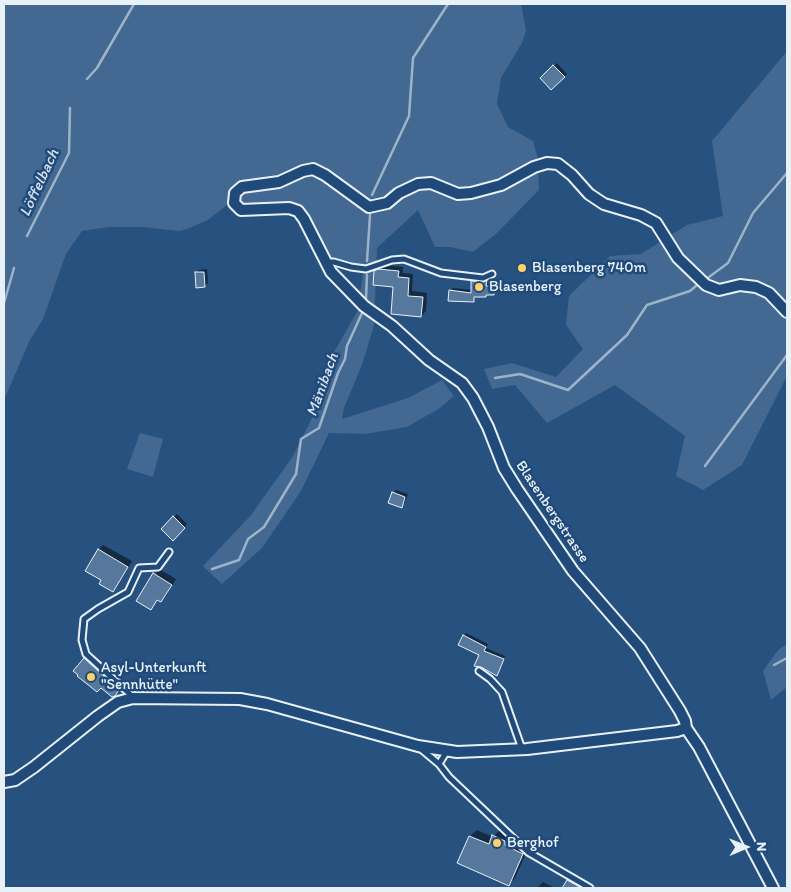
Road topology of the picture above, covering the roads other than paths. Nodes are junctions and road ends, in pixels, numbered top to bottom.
1 (326, 262) junction
2 (492, 274) dead end
3 (787, 312) edge
4 (170, 552) dead end
5 (479, 671) dead end
6 (133, 698) junction
7 (686, 728) junction
8 (418, 746) junction
9 (447, 750) junction
10 (522, 750) junction
11 (440, 764) junction
12 (4, 782) edge
13 (590, 888) edge
14 (773, 888) edge

1 - 2 lane
1 - 3 street, Blasenbergstrasse
1 - 7 street, Blasenbergstrasse
4 - 6 lane
5 - 10 lane
6 - 8 street
6 - 12 street
7 - 10 street
7 - 14 street, Blasenbergstrasse
8 - 9 street
8 - 11 lane
9 - 10 street
9 - 11 lane
11 - 13 lane

